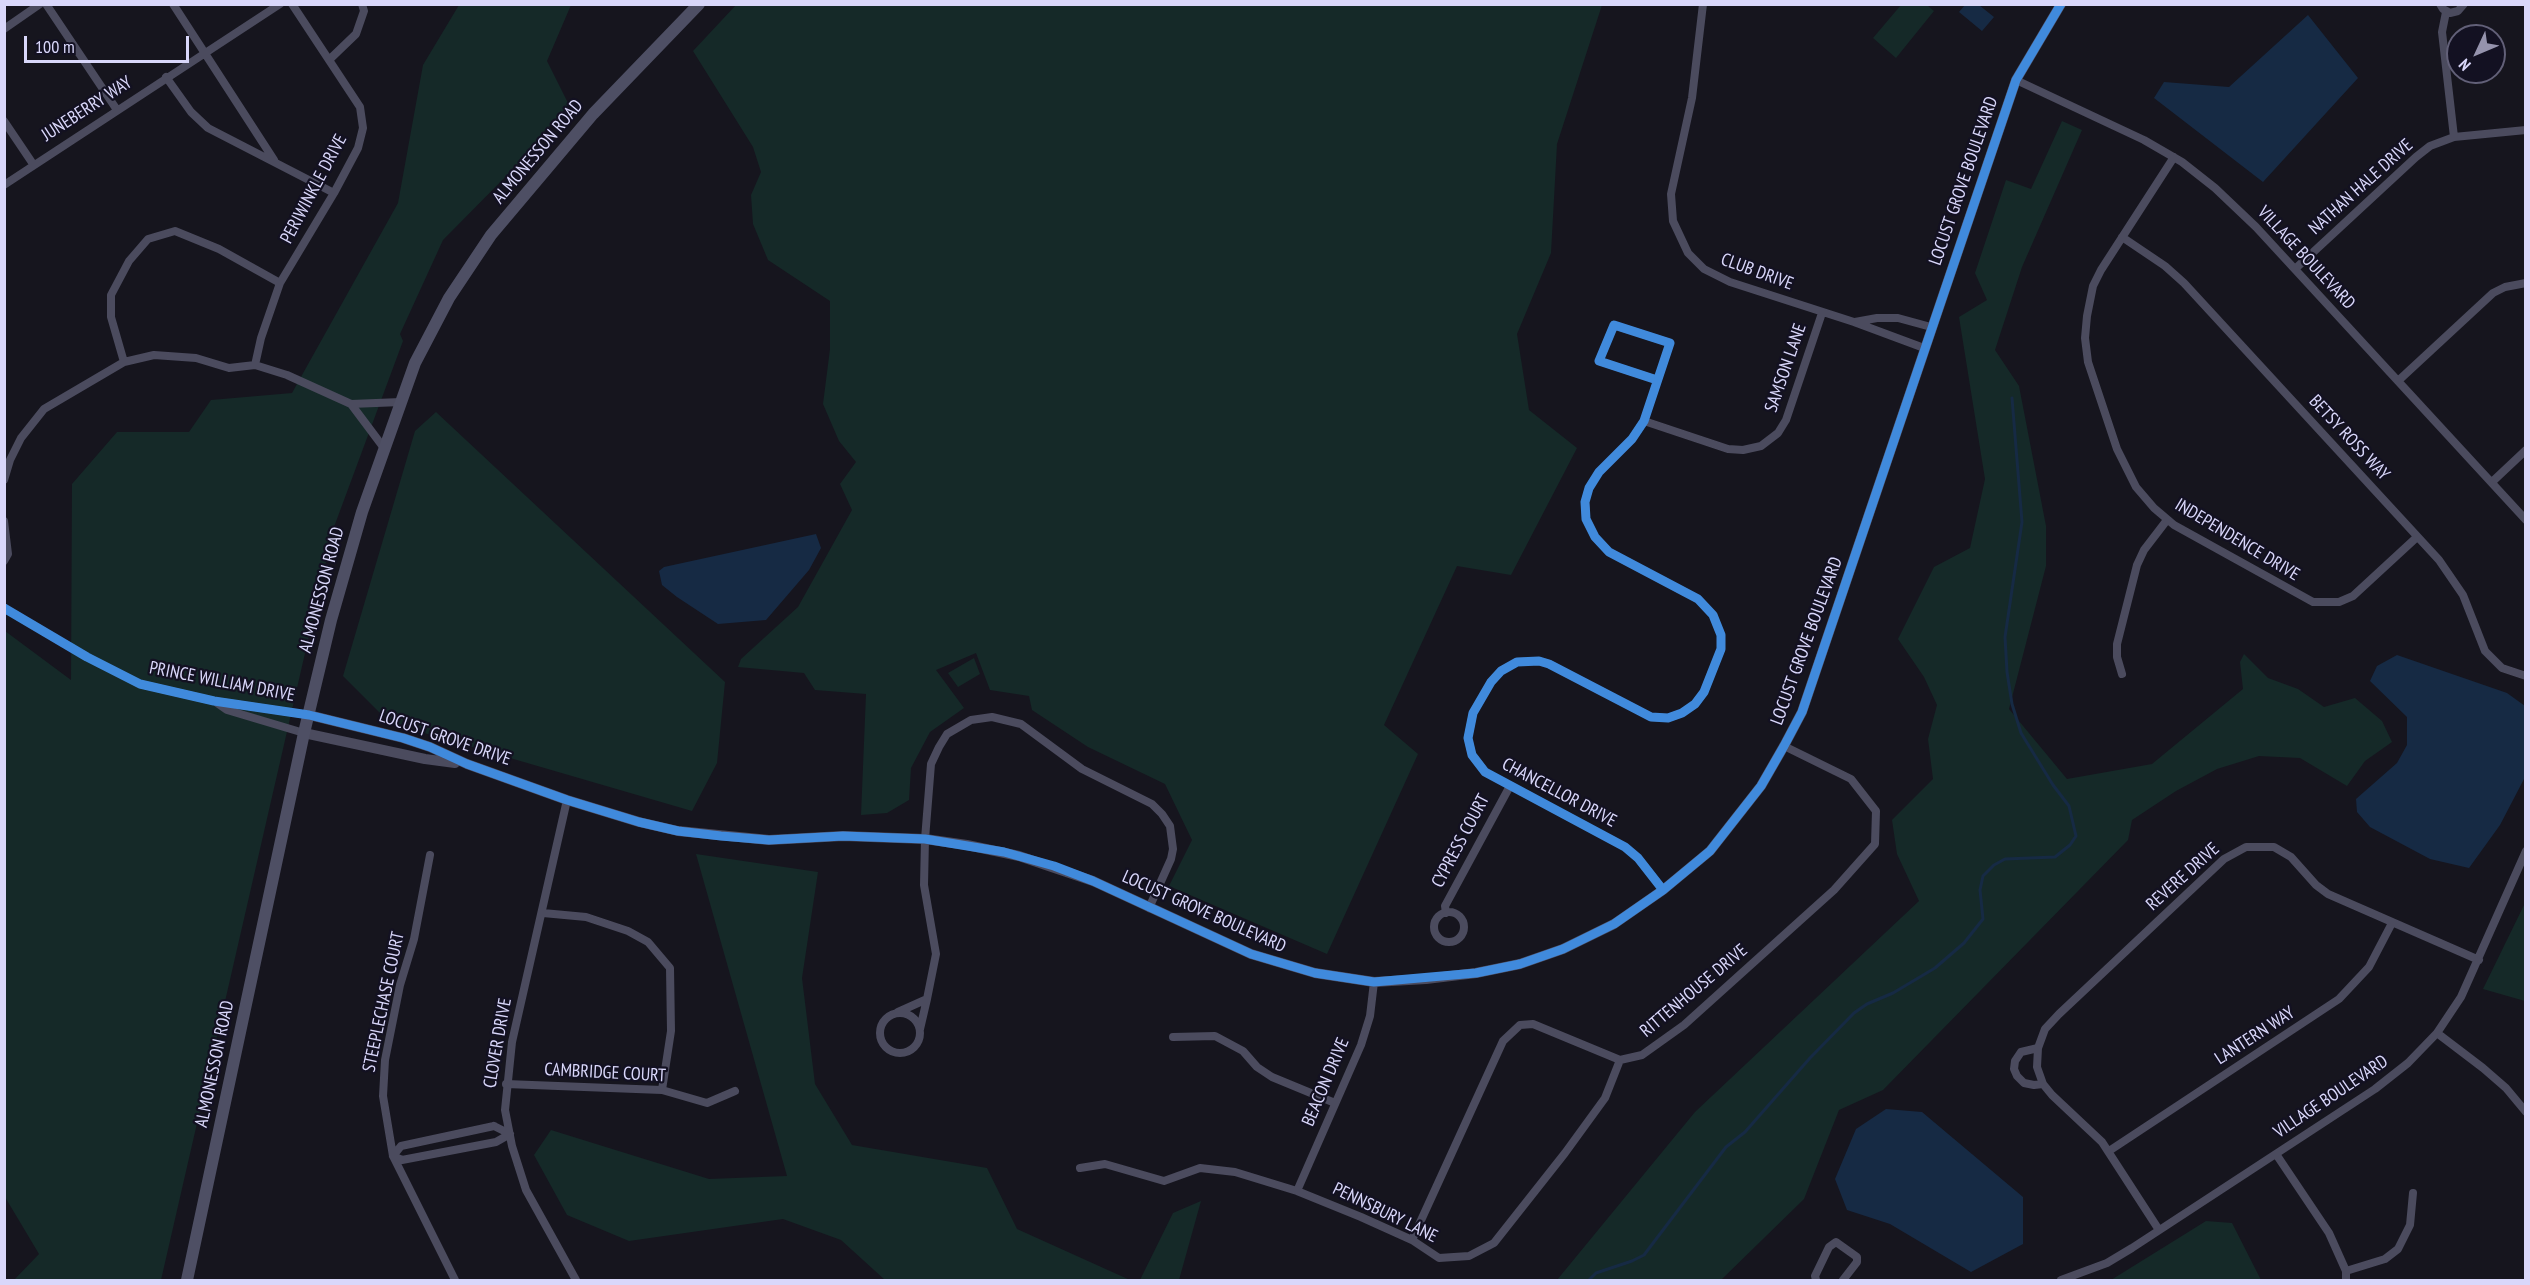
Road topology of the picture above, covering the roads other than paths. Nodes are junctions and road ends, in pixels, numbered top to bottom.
1 (40, 4) edge
2 (46, 4) edge
3 (173, 4) edge
4 (280, 4) edge
5 (292, 4) edge
6 (362, 4) edge
7 (699, 4) edge
8 (1703, 4) edge
9 (2061, 4) edge
10 (2464, 4) edge
11 (2443, 8) edge
12 (4, 29) edge
13 (204, 52) junction
14 (330, 59) junction
15 (166, 77) junction
16 (2016, 80) junction
17 (117, 110) junction
18 (4, 121) edge
19 (2526, 130) edge
20 (2454, 137) junction
21 (2174, 157) junction
22 (274, 161) junction
23 (33, 164) junction
24 (4, 184) edge
25 (334, 192) junction
26 (2122, 237) junction
27 (2295, 269) junction
28 (280, 283) junction
29 (2526, 283) edge
30 (1822, 313) junction
31 (1854, 322) junction
32 (1931, 327) junction
33 (1924, 348) junction
34 (124, 362) junction
35 (255, 365) junction
36 (1657, 380) junction
37 (2398, 381) junction
38 (401, 402) junction
39 (351, 404) junction
40 (1644, 421) junction
41 (384, 448) junction
42 (2526, 450) edge
43 (4, 480) edge
44 (2492, 482) junction
45 (2167, 520) junction
46 (2526, 520) edge
47 (4, 521) edge
48 (2417, 537) junction
49 (4, 561) edge
50 (4, 608) edge
51 (2122, 675) dead end
52 (2526, 676) edge
53 (214, 701) junction
54 (309, 715) junction
55 (304, 733) junction
56 (1784, 746) junction
57 (467, 764) junction
58 (1510, 786) junction
59 (567, 800) junction
60 (925, 839) junction
61 (2526, 851) edge
62 (430, 855) dead end
63 (1663, 890) junction
64 (1149, 908) junction
65 (543, 913) junction
66 (1446, 913) dead end
67 (2392, 923) junction
68 (2479, 960) junction
69 (1374, 982) junction
70 (927, 999) junction
71 (897, 1013) junction
72 (920, 1033) junction
73 (2437, 1033) junction
74 (1173, 1037) dead end
75 (2038, 1048) junction
76 (1620, 1060) junction
77 (506, 1084) junction
78 (2043, 1084) junction
79 (662, 1090) junction
80 (735, 1091) dead end
81 (1335, 1103) junction
82 (2526, 1112) edge
83 (510, 1134) junction
84 (2109, 1151) junction
85 (2276, 1154) junction
86 (393, 1156) junction
87 (1080, 1168) dead end
88 (1297, 1191) junction
89 (2413, 1193) dead end
90 (2159, 1230) junction
91 (1412, 1240) junction
92 (2346, 1276) edge
93 (187, 1281) edge
94 (455, 1281) edge
95 (576, 1281) edge
96 (1816, 1281) edge
97 (1843, 1281) edge
98 (2061, 1281) edge

1 - 12 street
2 - 17 street
3 - 13 street
4 - 13 street, JUNEBERRY WAY
5 - 14 street, PERIWINKLE DRIVE
6 - 14 street
7 - 38 main road, ALMONESSON ROAD
8 - 30 street, CLUB DRIVE
9 - 16 street, LOCUST GROVE BOULEVARD
10 - 11 street
11 - 20 street
13 - 15 street, JUNEBERRY WAY
13 - 22 street
14 - 25 street, PERIWINKLE DRIVE
15 - 17 street, JUNEBERRY WAY
15 - 22 street
16 - 21 street, VILLAGE BOULEVARD
16 - 32 street, LOCUST GROVE BOULEVARD
17 - 23 street, JUNEBERRY WAY
18 - 23 street
19 - 20 street, NATHAN HALE DRIVE
20 - 27 street, NATHAN HALE DRIVE
21 - 26 street, INDEPENDENCE DRIVE
21 - 27 street, VILLAGE BOULEVARD
22 - 25 street
23 - 24 street, JUNEBERRY WAY
25 - 28 street, PERIWINKLE DRIVE
26 - 45 street, INDEPENDENCE DRIVE
26 - 48 street, BETSY ROSS WAY
27 - 37 street, VILLAGE BOULEVARD
28 - 34 street
28 - 35 street, PERIWINKLE DRIVE
29 - 37 street
30 - 31 street, CLUB DRIVE
30 - 40 street, SAMSON LANE
31 - 32 street
31 - 33 street, CLUB DRIVE
32 - 33 street, LOCUST GROVE BOULEVARD
33 - 56 street, LOCUST GROVE BOULEVARD
34 - 35 street
34 - 43 street
35 - 39 street
36 - 36 street, CHANCELLOR DRIVE
36 - 40 street, CHANCELLOR DRIVE
37 - 44 street, VILLAGE BOULEVARD
38 - 39 street
38 - 41 main road, ALMONESSON ROAD
39 - 41 street
40 - 58 street, CHANCELLOR DRIVE
41 - 54 main road, ALMONESSON ROAD
42 - 44 street
44 - 46 street, VILLAGE BOULEVARD
45 - 48 street, INDEPENDENCE DRIVE
45 - 51 street
47 - 49 street
48 - 52 street, BETSY ROSS WAY
50 - 53 street, PRINCE WILLIAM DRIVE
53 - 54 street, PRINCE WILLIAM DRIVE
53 - 55 street, PRINCE WILLIAM DRIVE
54 - 55 main road, ALMONESSON ROAD
54 - 57 street, LOCUST GROVE DRIVE
55 - 57 street, LOCUST GROVE DRIVE
55 - 93 main road, ALMONESSON ROAD
56 - 63 street, LOCUST GROVE BOULEVARD
56 - 76 street, RITTENHOUSE DRIVE
57 - 59 street, LOCUST GROVE DRIVE
58 - 63 street, CHANCELLOR DRIVE
58 - 66 street, CYPRESS COURT
59 - 60 street, LOCUST GROVE BOULEVARD
59 - 65 street, CLOVER DRIVE
60 - 64 street, LOCUST GROVE BOULEVARD
60 - 64 street
60 - 70 street
61 - 68 street, VILLAGE BOULEVARD
62 - 86 street, STEEPLECHASE COURT
63 - 69 street, LOCUST GROVE BOULEVARD
64 - 69 street, LOCUST GROVE BOULEVARD
65 - 77 street, CLOVER DRIVE
65 - 79 street
67 - 68 street, REVERE DRIVE
67 - 75 street, REVERE DRIVE
67 - 84 street, LANTERN WAY
68 - 73 street, VILLAGE BOULEVARD
69 - 81 street, BEACON DRIVE
70 - 71 street
70 - 72 street
71 - 72 street
71 - 72 street
73 - 82 street
73 - 85 street, VILLAGE BOULEVARD
74 - 81 street
75 - 78 street
75 - 78 street
76 - 91 street, PENNSBURY LANE
76 - 91 street
77 - 79 street, CAMBRIDGE COURT
77 - 83 street, CLOVER DRIVE
78 - 84 street
79 - 80 street, CAMBRIDGE COURT
81 - 88 street, BEACON DRIVE
83 - 86 street
83 - 86 street
83 - 95 street, CLOVER DRIVE
84 - 90 street
85 - 90 street, VILLAGE BOULEVARD
85 - 92 street
86 - 94 street, STEEPLECHASE COURT
87 - 88 street, PENNSBURY LANE
88 - 91 street, PENNSBURY LANE
89 - 92 street
90 - 98 street, VILLAGE BOULEVARD
96 - 97 street

